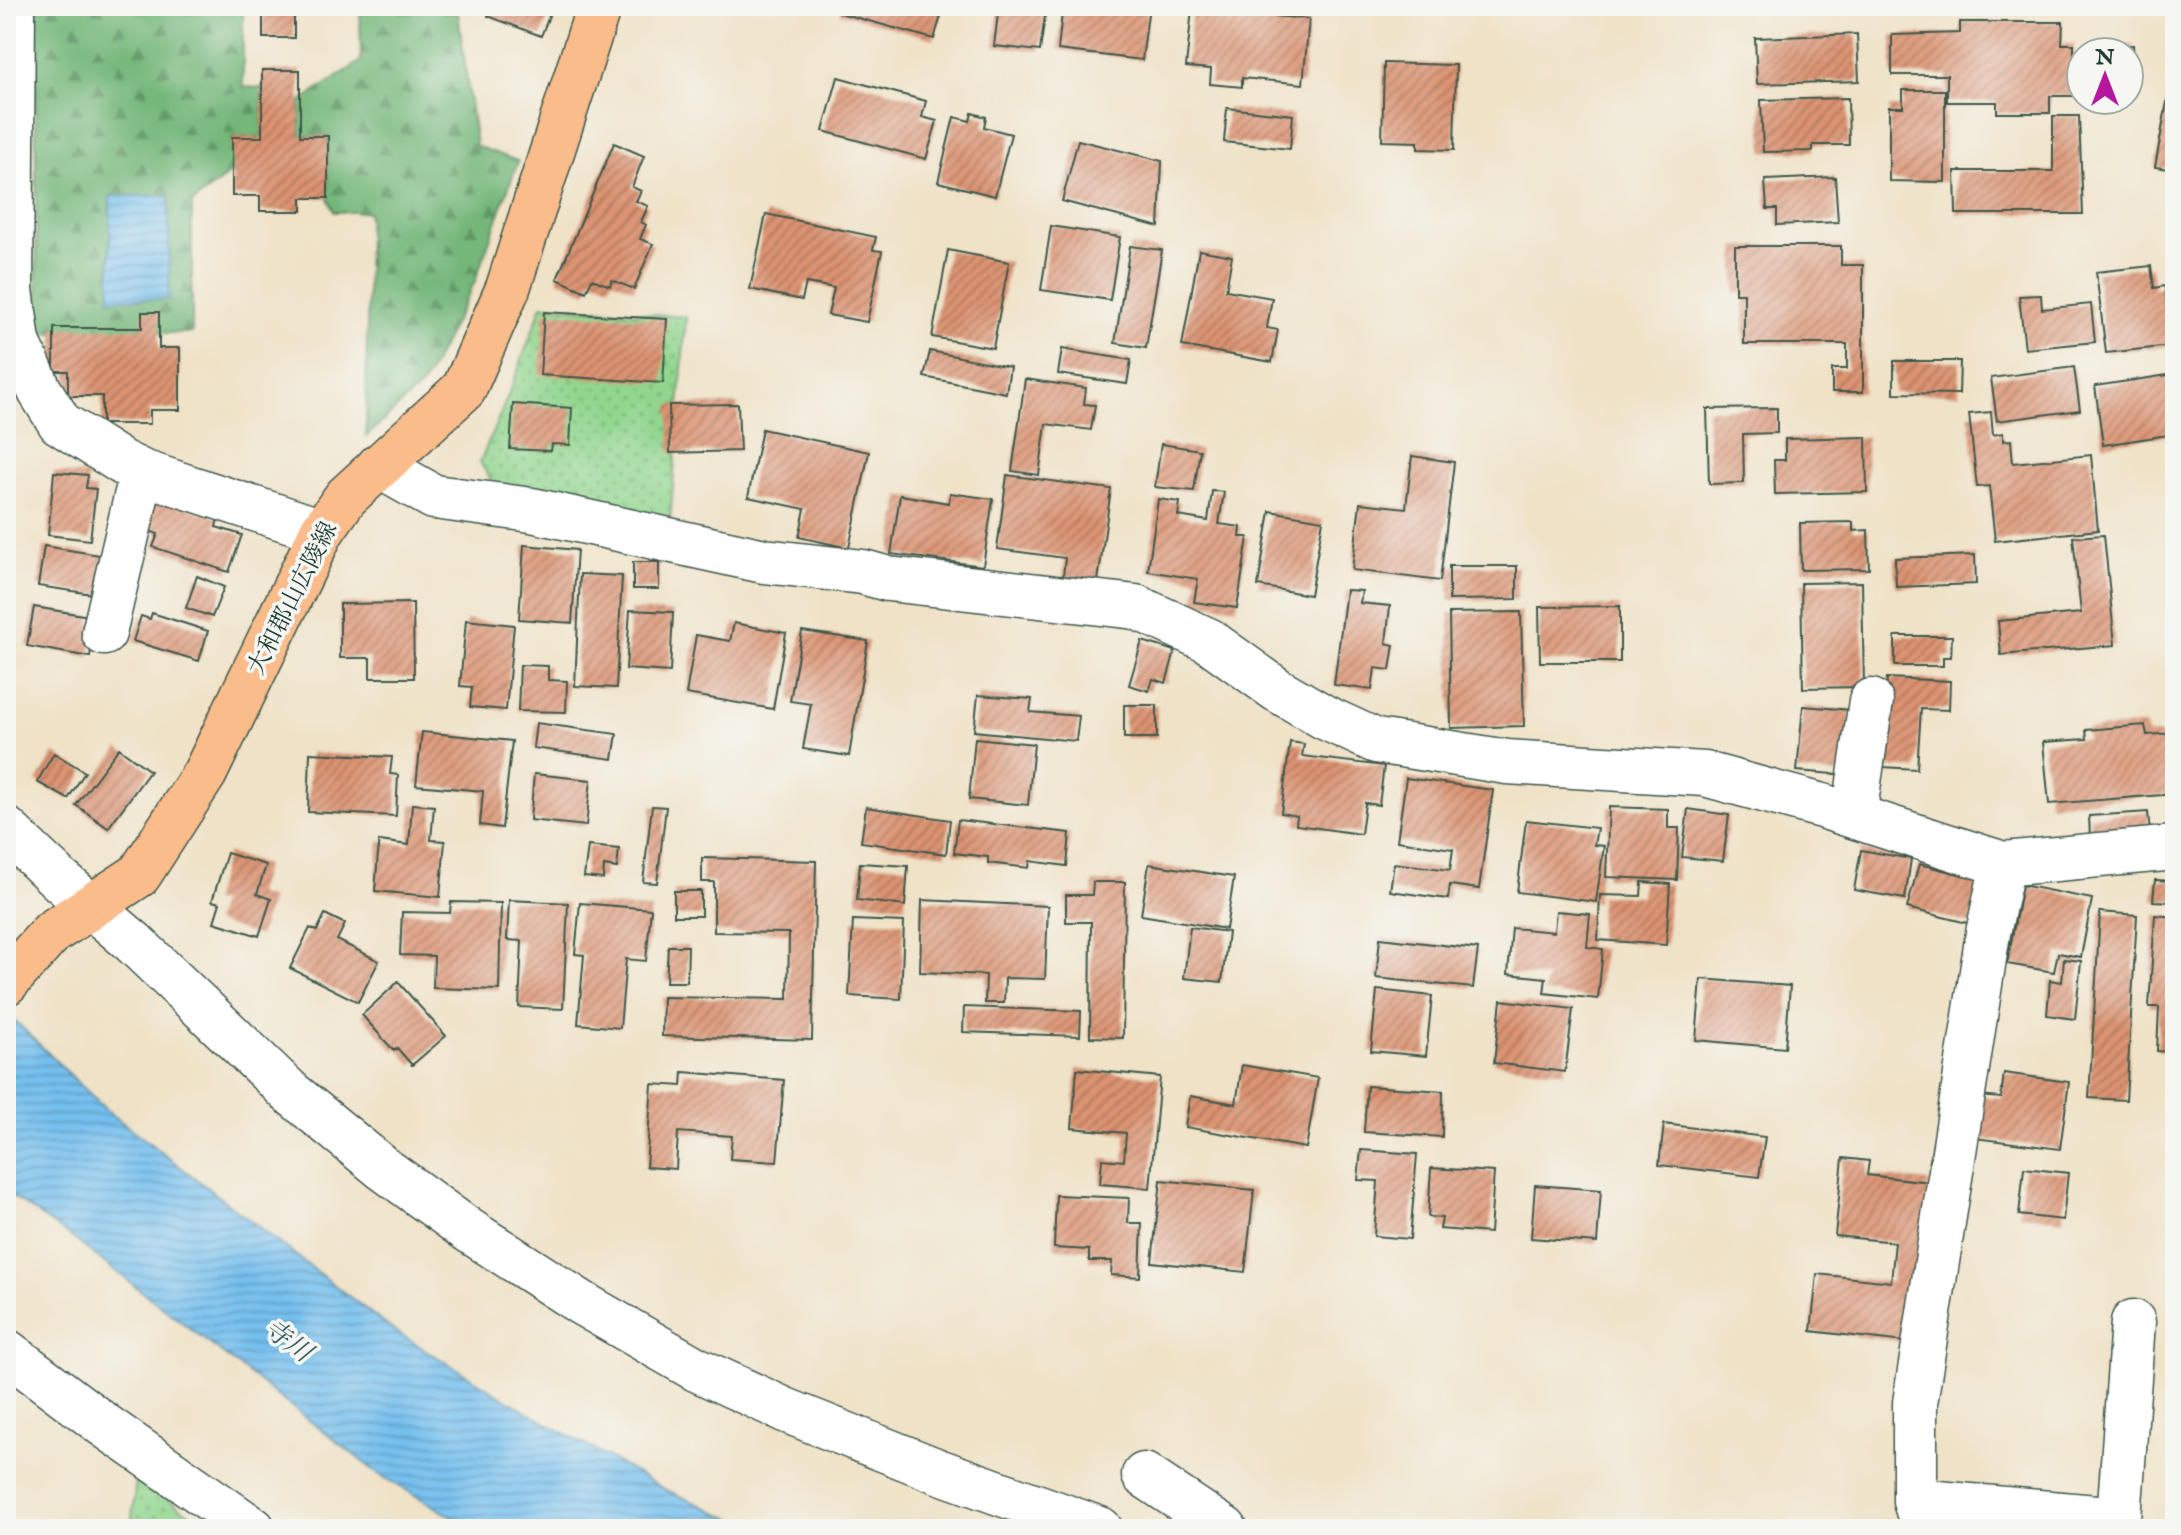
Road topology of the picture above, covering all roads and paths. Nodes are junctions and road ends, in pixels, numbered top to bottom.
1 (13, 6) edge
2 (599, 6) edge
3 (8, 290) edge
4 (379, 466) junction
5 (142, 472) junction
6 (322, 531) junction
7 (104, 633) dead end
8 (1871, 701) dead end
9 (1854, 816) junction
10 (6, 829) edge
11 (2175, 848) edge
12 (2003, 864) junction
13 (94, 907) junction
14 (6, 983) edge
15 (2133, 1322) dead end
16 (6, 1351) edge
17 (1144, 1475) dead end
18 (1920, 1515) edge
19 (253, 1529) edge
20 (1100, 1529) edge
21 (1225, 1529) edge

1 - 3 street
2 - 4 main road, 大和郡山広陵線
3 - 5 street
4 - 6 main road, 大和郡山広陵線
4 - 9 street
5 - 6 street
5 - 7 street
6 - 13 main road, 大和郡山広陵線
8 - 9 street
9 - 12 street
10 - 13 street
11 - 12 street
12 - 18 street
13 - 14 main road, 大和郡山広陵線
13 - 20 street
15 - 18 street
16 - 19 street
17 - 21 street

